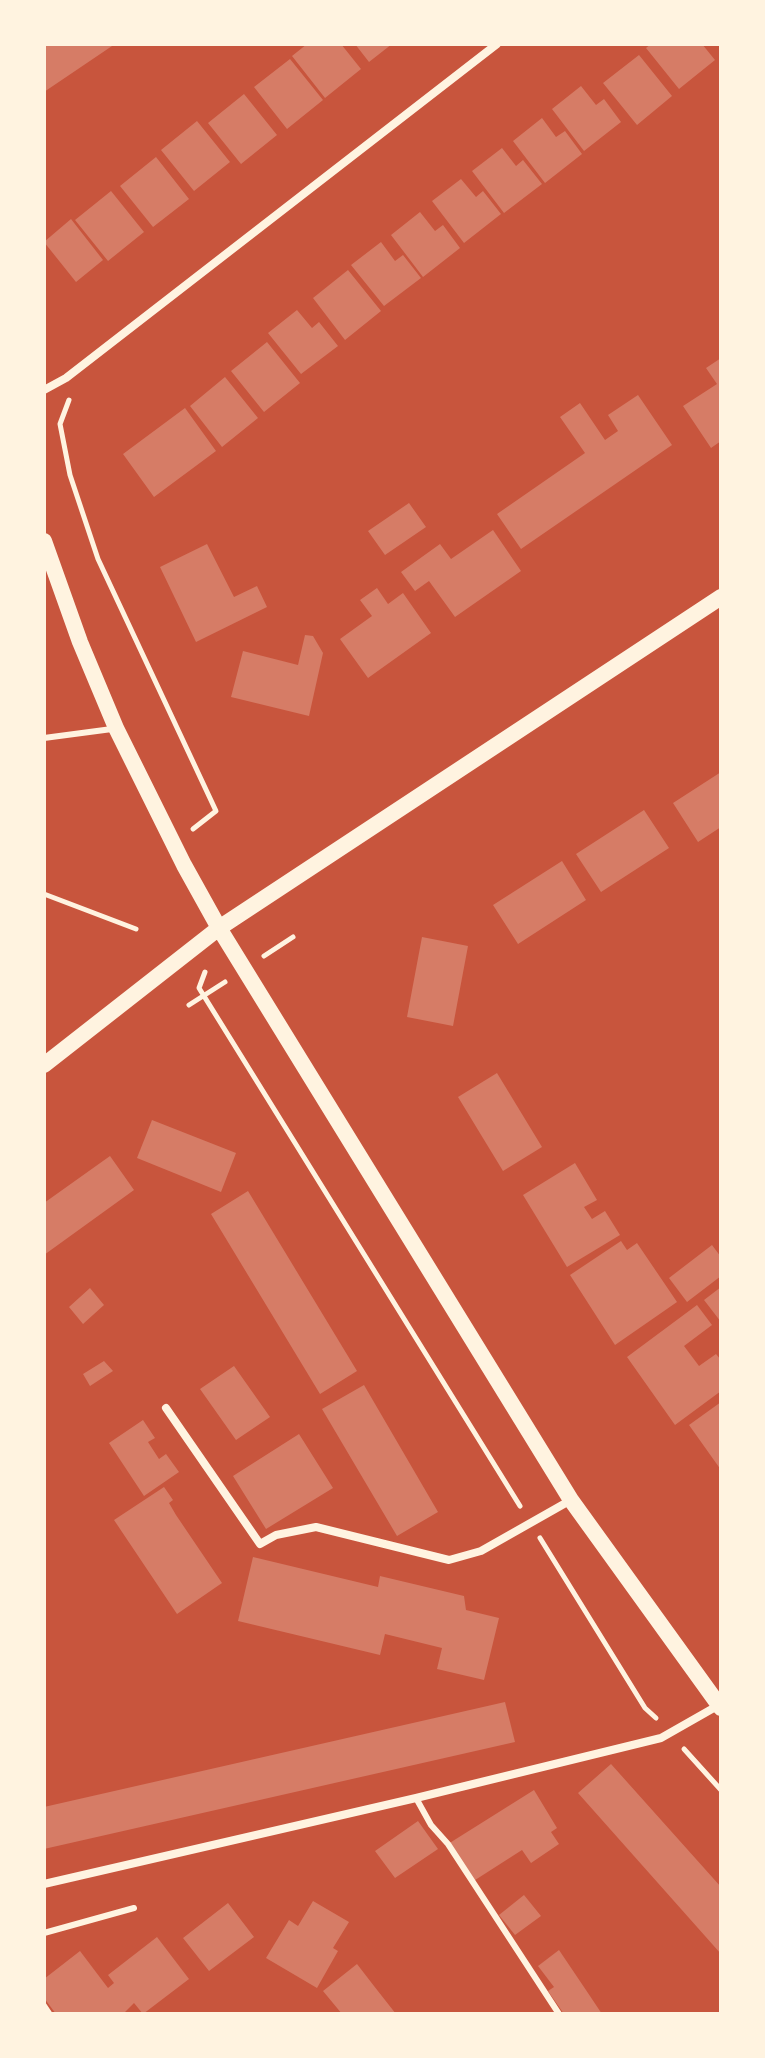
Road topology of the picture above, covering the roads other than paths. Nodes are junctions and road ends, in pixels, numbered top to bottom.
1 (497, 44) edge
2 (44, 390) edge
3 (44, 541) edge
4 (721, 597) edge
5 (116, 728) junction
6 (44, 738) edge
7 (219, 928) junction
8 (44, 1065) edge
9 (166, 1408) dead end
10 (571, 1500) junction
11 (720, 1707) edge
12 (416, 1798) junction
13 (44, 1884) edge
14 (134, 1908) dead end
15 (44, 1933) edge
16 (559, 2014) edge

1 - 2 street
3 - 5 main road
4 - 7 main road
5 - 6 lane
5 - 7 main road
7 - 8 main road
7 - 10 main road
9 - 10 street
10 - 11 main road
11 - 12 street
12 - 13 street
12 - 16 lane
14 - 15 lane

